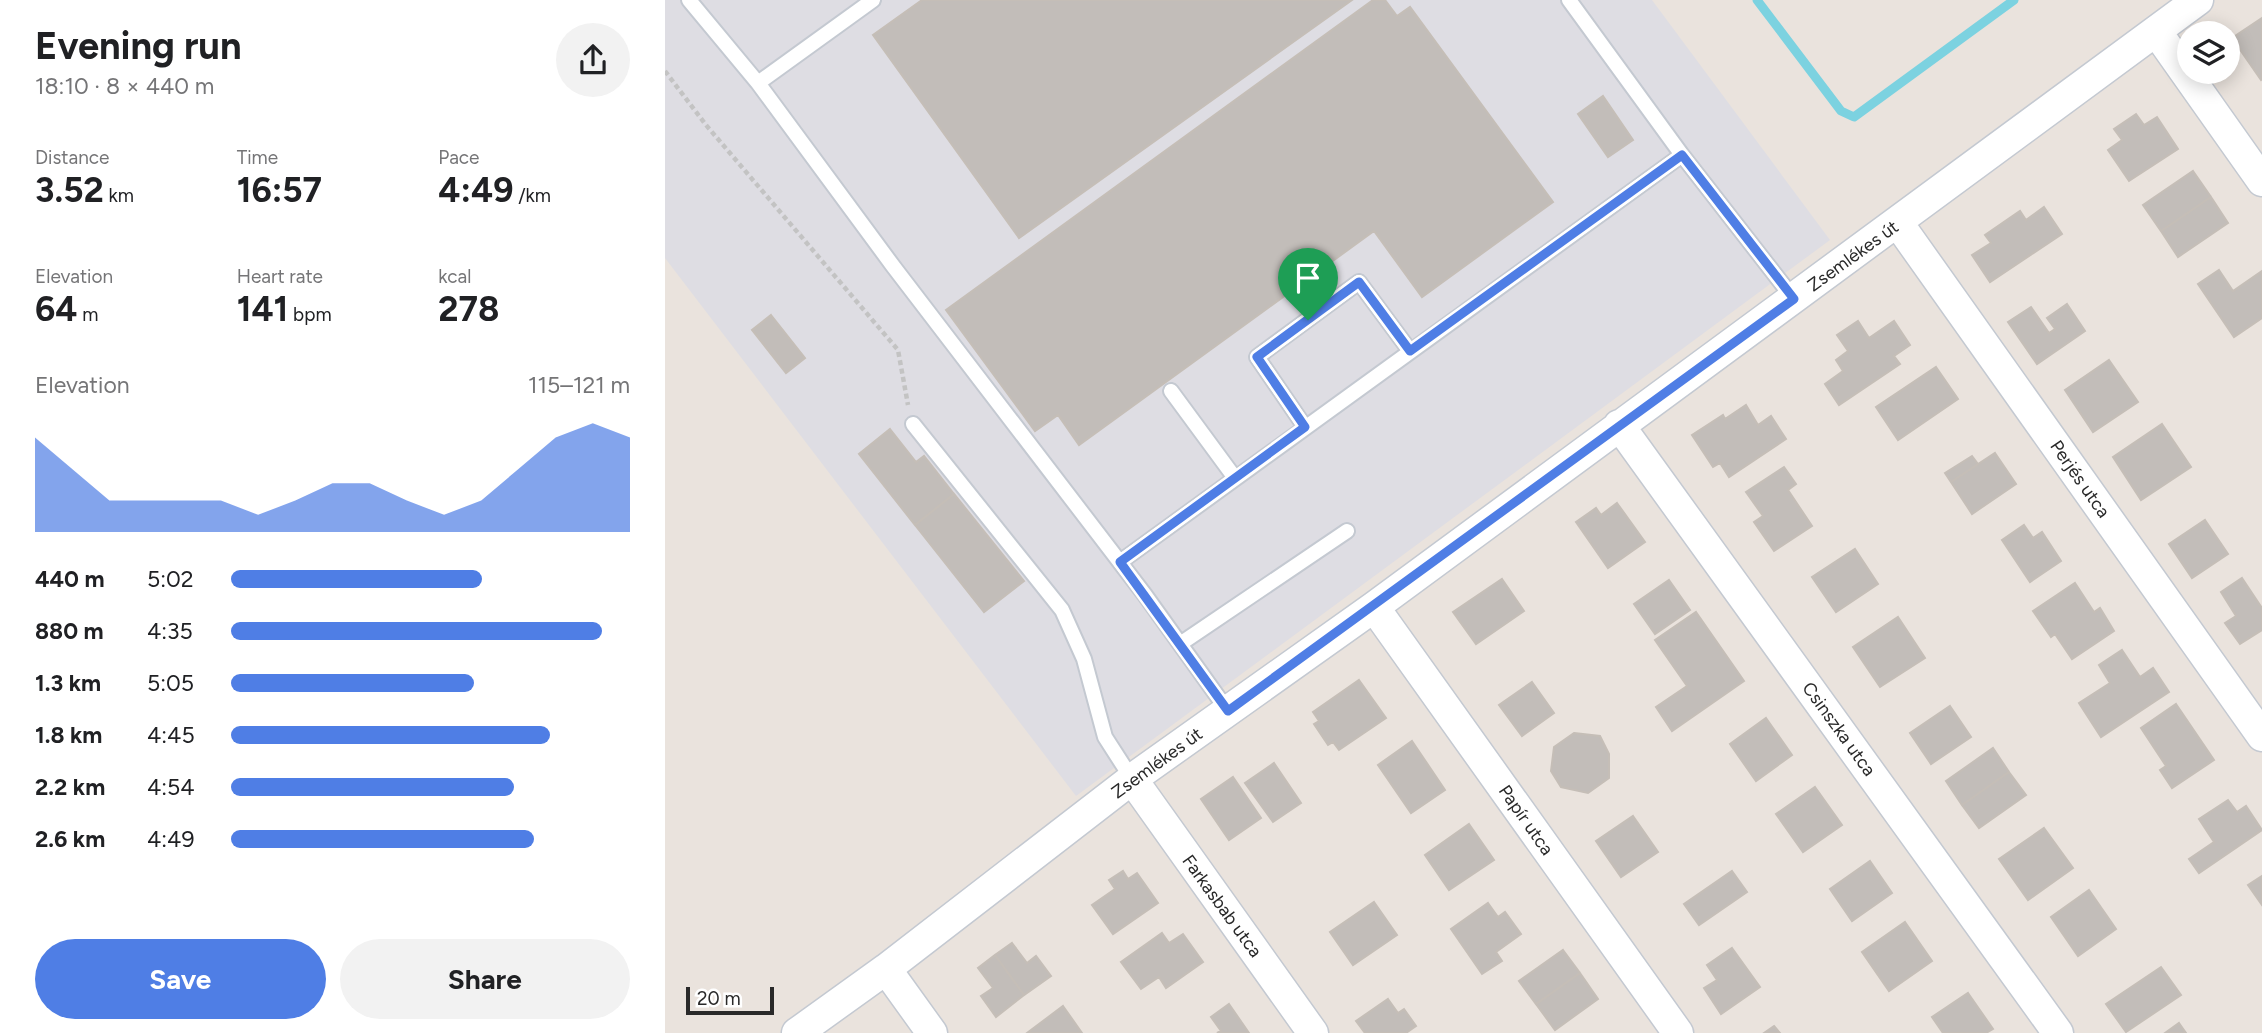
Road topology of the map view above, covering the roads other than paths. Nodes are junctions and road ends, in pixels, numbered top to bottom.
1 (689, 0) edge
2 (873, 0) edge
3 (1569, 0) edge
4 (2198, 0) edge
5 (2156, 31) junction
6 (758, 83) junction
7 (1682, 155) junction
8 (2262, 181) edge
9 (1898, 223) junction
10 (1794, 299) junction
11 (1410, 351) junction
12 (1171, 391) dead end
13 (913, 424) road end
14 (1619, 425) junction
15 (1305, 427) junction
16 (1235, 478) junction
17 (1347, 531) dead end
18 (1120, 562) junction
19 (1374, 607) junction
20 (1180, 644) junction
21 (1228, 711) junction
22 (2262, 736) edge
23 (1132, 779) junction
24 (886, 970) junction
25 (797, 1033) edge
26 (932, 1033) edge
27 (1313, 1033) edge
28 (1678, 1033) edge
29 (2058, 1033) edge

1 - 6 lane
2 - 6 lane
3 - 7 lane
4 - 5 street, Zsemlékes út
5 - 8 street
5 - 9 street, Zsemlékes út
6 - 18 lane
7 - 10 lane
7 - 11 lane
9 - 10 street, Zsemlékes út
9 - 22 street, Perjés utca
10 - 14 street, Zsemlékes út
11 - 15 lane
11 - 15 lane
12 - 16 lane
13 - 23 lane
14 - 19 street, Zsemlékes út
14 - 29 street, Csinszka utca
15 - 16 lane
16 - 18 lane
17 - 20 lane
18 - 20 lane
19 - 21 street, Zsemlékes út
19 - 28 street, Papír utca
20 - 21 lane
21 - 23 street, Zsemlékes út
23 - 24 street, Zsemlékes út
23 - 27 street, Farkasbab utca
24 - 25 street, Zsemlékes út
24 - 26 street

